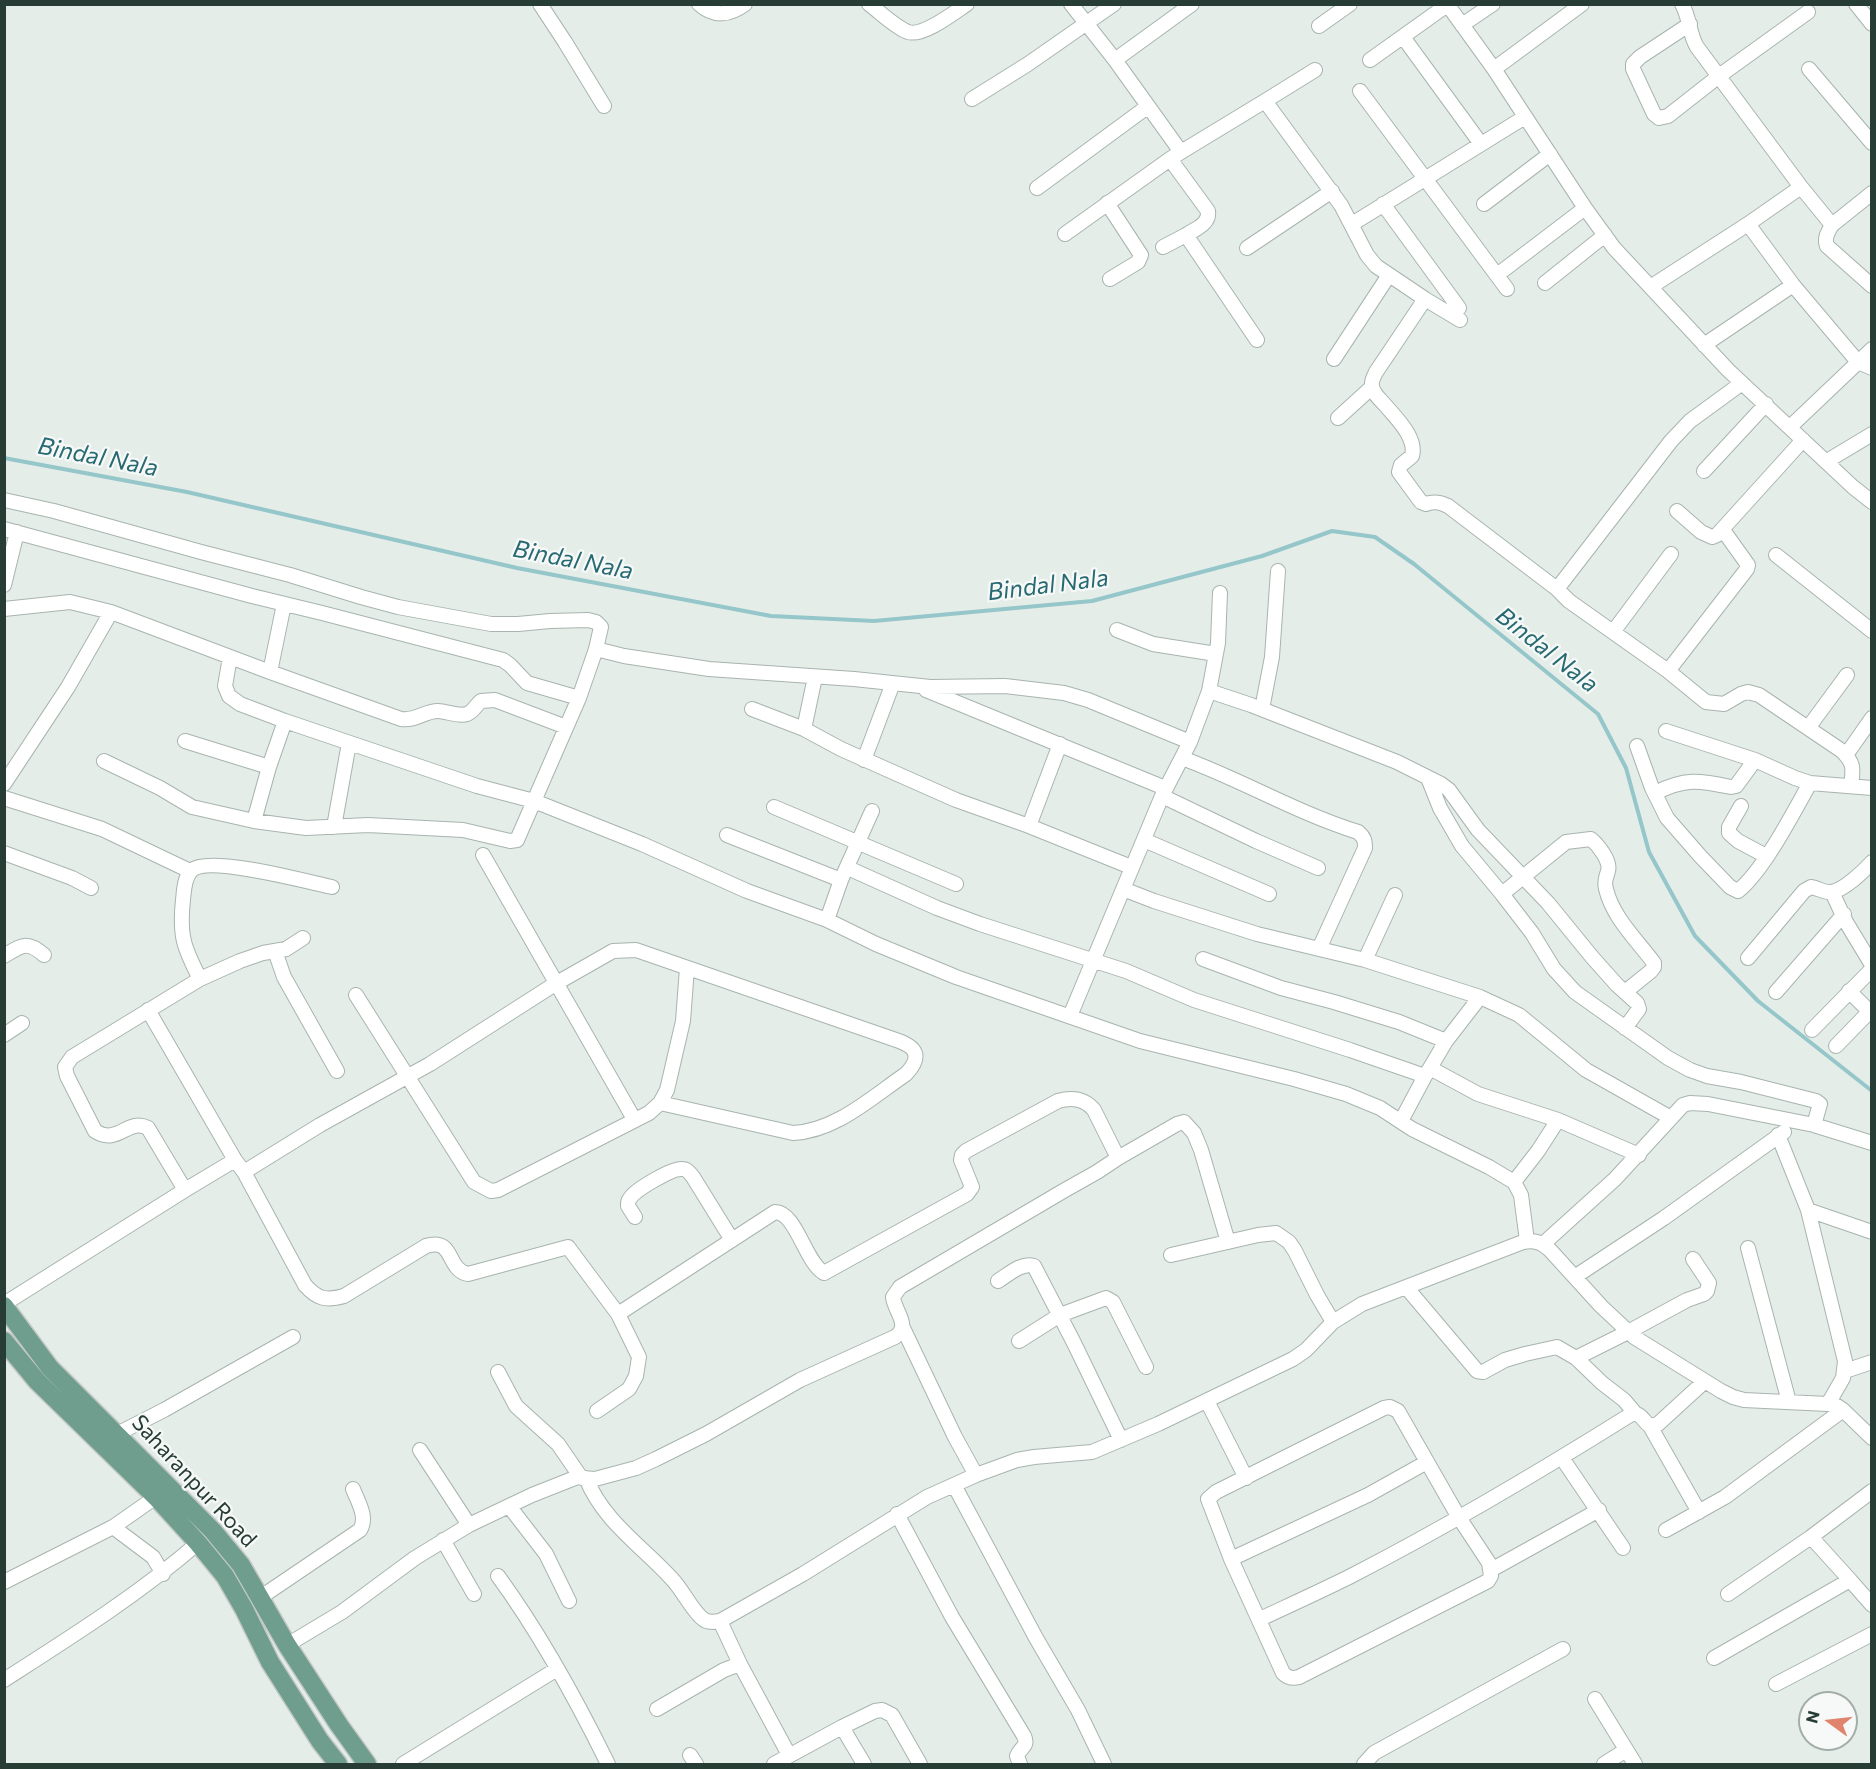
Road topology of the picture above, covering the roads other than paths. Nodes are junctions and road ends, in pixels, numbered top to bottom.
1 (540, 4) edge
2 (699, 4) edge
3 (745, 4) edge
4 (869, 4) edge
5 (967, 4) edge
6 (1071, 4) edge
7 (1114, 4) edge
8 (1192, 4) edge
9 (1350, 4) edge
10 (1493, 4) edge
11 (1582, 4) edge
12 (1682, 4) edge
13 (1856, 4) edge
14 (1447, 5) edge
15 (1808, 12) dead end
16 (1085, 24) junction
17 (1690, 24) junction
18 (1872, 24) edge
19 (1462, 25) junction
20 (1319, 26) dead end
21 (1403, 37) junction
22 (1115, 60) junction
23 (1370, 60) dead end
24 (1494, 69) junction
25 (1809, 69) dead end
26 (1315, 70) dead end
27 (1719, 76) junction
28 (1360, 91) dead end
29 (972, 99) dead end
30 (1265, 101) junction
31 (604, 106) dead end
32 (1147, 107) junction
33 (1525, 117) junction
34 (1872, 143) edge
35 (1480, 144) junction
36 (1550, 154) junction
37 (1176, 155) junction
38 (1426, 177) junction
39 (1801, 187) junction
40 (1037, 188) dead end
41 (1332, 191) junction
42 (1872, 193) edge
43 (1107, 203) junction
44 (1383, 204) junction
45 (1484, 204) dead end
46 (1585, 208) junction
47 (1352, 224) junction
48 (1748, 225) junction
49 (1832, 225) junction
50 (1065, 234) dead end
51 (1605, 235) junction
52 (1186, 236) junction
53 (1163, 247) dead end
54 (1246, 248) dead end
55 (1389, 275) junction
56 (1497, 275) junction
57 (1110, 279) dead end
58 (1545, 283) dead end
59 (1793, 285) junction
60 (1652, 286) junction
61 (1872, 286) edge
62 (1507, 289) dead end
63 (1425, 299) junction
64 (1257, 340) dead end
65 (1704, 345) junction
66 (1872, 349) edge
67 (1334, 359) dead end
68 (1858, 362) junction
69 (1872, 368) edge
70 (1742, 383) junction
71 (1372, 387) junction
72 (1766, 404) junction
73 (1338, 418) dead end
74 (1790, 427) junction
75 (1872, 434) edge
76 (1803, 440) junction
77 (1827, 461) junction
78 (1704, 471) dead end
79 (4, 500) edge
80 (1872, 502) edge
81 (1677, 511) dead end
82 (1722, 530) junction
83 (11, 531) edge
84 (1671, 554) dead end
85 (1776, 555) dead end
86 (1278, 571) dead end
87 (4, 585) edge
88 (1557, 589) junction
89 (1221, 593) dead end
90 (284, 604) junction
91 (4, 609) edge
92 (111, 612) junction
93 (1117, 630) dead end
94 (1872, 631) edge
95 (1613, 632) junction
96 (596, 649) junction
97 (1216, 654) junction
98 (230, 657) junction
99 (1668, 671) junction
100 (270, 672) junction
101 (1847, 675) dead end
102 (815, 677) junction
103 (893, 683) junction
104 (916, 686) junction
105 (1209, 691) junction
106 (579, 698) junction
107 (752, 709) dead end
108 (1262, 709) junction
109 (1872, 718) edge
110 (285, 722) junction
111 (566, 727) junction
112 (1808, 728) junction
113 (804, 729) junction
114 (1666, 731) dead end
115 (185, 741) dead end
116 (1190, 742) junction
117 (349, 743) junction
118 (1060, 744) junction
119 (1637, 746) dead end
120 (1846, 755) junction
121 (1182, 758) junction
122 (864, 760) junction
123 (1755, 760) junction
124 (104, 762) dead end
125 (269, 768) junction
126 (1428, 778) junction
127 (1810, 783) junction
128 (4, 784) edge
129 (1851, 786) junction
130 (1872, 788) edge
131 (1163, 792) junction
132 (1654, 793) junction
133 (4, 798) edge
134 (534, 801) junction
135 (1742, 806) dead end
136 (774, 807) dead end
137 (872, 811) dead end
138 (254, 821) junction
139 (1029, 826) junction
140 (334, 827) junction
141 (727, 835) dead end
142 (1144, 840) junction
143 (857, 842) junction
144 (4, 853) edge
145 (483, 855) dead end
146 (1766, 856) junction
147 (1872, 862) edge
148 (1131, 867) junction
149 (1318, 868) dead end
150 (190, 871) junction
151 (844, 874) junction
152 (1522, 876) junction
153 (956, 884) dead end
154 (332, 887) dead end
155 (91, 888) dead end
156 (1123, 889) junction
157 (1832, 892) junction
158 (1269, 894) dead end
159 (1502, 894) junction
160 (1395, 895) dead end
161 (1844, 914) junction
162 (827, 920) junction
163 (303, 938) dead end
164 (1319, 949) junction
165 (275, 951) junction
166 (44, 955) dead end
167 (4, 956) edge
168 (1748, 958) dead end
169 (1203, 959) dead end
170 (1365, 960) junction
171 (1093, 961) junction
172 (1872, 967) edge
173 (687, 968) junction
174 (200, 980) junction
175 (555, 984) junction
176 (1849, 991) junction
177 (1625, 992) junction
178 (1776, 992) dead end
179 (356, 995) dead end
180 (1480, 997) junction
181 (148, 1010) junction
182 (1870, 1013) edge
183 (1070, 1016) junction
184 (22, 1023) dead end
185 (1625, 1028) junction
186 (1812, 1030) dead end
187 (4, 1035) edge
188 (1446, 1041) junction
189 (1836, 1047) dead end
190 (337, 1071) dead end
191 (1428, 1072) junction
192 (407, 1077) junction
193 (660, 1104) junction
194 (1671, 1118) junction
195 (634, 1119) junction
196 (1558, 1120) junction
197 (1401, 1121) junction
198 (1797, 1122) junction
199 (1814, 1125) junction
200 (1778, 1135) junction
201 (1870, 1147) edge
202 (1639, 1155) junction
203 (1118, 1158) junction
204 (235, 1160) junction
205 (244, 1172) junction
206 (1514, 1182) junction
207 (185, 1190) junction
208 (1808, 1210) junction
209 (634, 1217) dead end
210 (1872, 1232) edge
211 (732, 1240) junction
212 (1527, 1241) junction
213 (1228, 1242) junction
214 (1543, 1244) junction
215 (1748, 1248) dead end
216 (1171, 1255) dead end
217 (1693, 1259) dead end
218 (1576, 1276) junction
219 (998, 1281) dead end
220 (1406, 1287) junction
221 (4, 1305) edge
222 (618, 1314) junction
223 (1060, 1315) junction
224 (1333, 1322) junction
225 (903, 1328) junction
226 (1628, 1332) junction
227 (293, 1337) dead end
228 (4, 1341) edge
229 (1018, 1341) dead end
230 (1576, 1358) junction
231 (1872, 1362) edge
232 (1146, 1367) dead end
233 (1845, 1371) junction
234 (498, 1372) dead end
235 (44, 1374) junction
236 (1705, 1381) junction
237 (1207, 1401) junction
238 (1789, 1402) junction
239 (1828, 1404) junction
240 (1843, 1410) junction
241 (597, 1411) dead end
242 (1635, 1413) junction
243 (1650, 1426) junction
244 (117, 1434) junction
245 (1872, 1438) edge
246 (1120, 1440) junction
247 (420, 1450) dead end
248 (1562, 1458) junction
249 (1427, 1462) junction
250 (976, 1475) junction
251 (583, 1477) junction
252 (1246, 1478) junction
253 (954, 1485) junction
254 (353, 1490) dead end
255 (1872, 1491) edge
256 (156, 1497) junction
257 (509, 1506) junction
258 (1599, 1510) junction
259 (1699, 1512) junction
260 (897, 1514) junction
261 (1458, 1516) junction
262 (469, 1525) junction
263 (113, 1527) junction
264 (1666, 1530) dead end
265 (1811, 1537) junction
266 (443, 1540) junction
267 (198, 1543) junction
268 (1623, 1548) dead end
269 (1231, 1559) junction
270 (1491, 1570) junction
271 (163, 1574) junction
272 (498, 1576) dead end
273 (1850, 1580) junction
274 (4, 1582) edge
275 (474, 1594) dead end
276 (1728, 1594) dead end
277 (261, 1596) junction
278 (568, 1601) dead end
279 (1872, 1605) edge
280 (1260, 1619) junction
281 (720, 1621) junction
282 (1872, 1634) edge
283 (287, 1645) junction
284 (1563, 1649) dead end
285 (1714, 1658) dead end
286 (740, 1664) junction
287 (557, 1669) junction
288 (4, 1680) edge
289 (1776, 1684) dead end
290 (1595, 1699) dead end
291 (657, 1709) dead end
292 (842, 1727) junction
293 (1626, 1750) junction
294 (789, 1755) junction
295 (338, 1764) edge
296 (368, 1764) edge
297 (403, 1764) edge
298 (608, 1764) edge
299 (774, 1764) edge
300 (864, 1764) edge
301 (920, 1764) edge
302 (1020, 1764) edge
303 (1104, 1764) edge
304 (1364, 1764) edge
305 (1604, 1764) edge
306 (1635, 1764) edge

1 - 31 street
2 - 3 street
4 - 5 street
6 - 16 street
7 - 16 street
8 - 22 street
9 - 20 street
10 - 19 street
11 - 24 street
12 - 17 street
13 - 18 street
14 - 19 street
14 - 21 street
15 - 27 street
16 - 22 street
16 - 29 street
17 - 27 street
17 - 27 street
19 - 24 street
21 - 23 street
21 - 35 street
22 - 32 street
24 - 33 street
25 - 34 street
26 - 30 street
27 - 39 street
28 - 38 street
30 - 37 street
30 - 41 street
32 - 37 street
32 - 40 street
33 - 35 street
33 - 36 street
35 - 38 street
36 - 45 street
36 - 46 street
37 - 43 street
37 - 52 street
38 - 44 street
38 - 56 street
39 - 48 street
39 - 49 street
41 - 47 street
41 - 54 street
42 - 49 street
43 - 50 street
43 - 57 street
44 - 47 street
44 - 63 street
46 - 51 street
46 - 56 street
47 - 55 street
48 - 59 street
48 - 60 street
49 - 61 street
51 - 58 street
51 - 60 street
52 - 53 street
52 - 64 street
55 - 63 street
55 - 67 street
56 - 62 street
59 - 65 street
59 - 68 street
60 - 65 street
63 - 71 street
65 - 70 street
66 - 68 street
68 - 69 street
68 - 74 street
70 - 72 street
70 - 88 street
71 - 73 street
71 - 88 street
72 - 74 street
72 - 78 street
74 - 76 street
75 - 77 street
76 - 77 street
76 - 82 street
77 - 80 street
79 - 96 street
81 - 82 street
82 - 99 street
83 - 87 street
83 - 90 street
84 - 95 street
85 - 94 street
86 - 108 street
88 - 95 street
89 - 97 street
90 - 100 street
90 - 106 street
91 - 92 street
92 - 98 street
92 - 128 street
93 - 97 street
95 - 99 street
96 - 102 street
96 - 106 street
97 - 105 street
98 - 100 street
98 - 110 street
99 - 112 street
100 - 111 street
101 - 112 street
102 - 103 street
102 - 113 street
103 - 104 street
103 - 122 street
104 - 116 street
104 - 118 street
105 - 108 street
105 - 116 street
106 - 111 street
107 - 113 street
108 - 126 street
109 - 120 street
110 - 117 street
110 - 125 street
111 - 134 street
112 - 120 street
113 - 122 street
114 - 123 street
115 - 125 street
116 - 121 street
117 - 134 street
117 - 140 street
118 - 131 street
118 - 139 street
119 - 132 street
120 - 129 street
121 - 131 street
121 - 164 street
122 - 139 street
123 - 127 street
123 - 132 street
124 - 138 street
125 - 138 street
126 - 152 street
126 - 159 street
127 - 129 street
127 - 146 street
129 - 130 street
131 - 142 street
131 - 149 street
132 - 146 street
133 - 150 street
134 - 140 street
134 - 162 street
135 - 146 street
136 - 143 street
137 - 143 street
138 - 140 street
139 - 148 street
141 - 151 street
142 - 148 street
142 - 158 street
143 - 151 street
143 - 153 street
144 - 155 street
145 - 175 street
147 - 157 street
148 - 156 street
150 - 154 street
150 - 174 street
151 - 162 street
151 - 171 street
152 - 159 street
152 - 177 street
152 - 177 street
156 - 164 street
156 - 171 street
157 - 161 street
157 - 168 street
159 - 185 street
160 - 170 street
161 - 172 street
161 - 178 street
162 - 183 street
163 - 165 street
164 - 170 street
165 - 174 street
165 - 190 street
166 - 167 street
169 - 188 street
170 - 180 street
171 - 183 street
171 - 191 street
172 - 176 street
173 - 175 street
173 - 193 street
173 - 193 street
174 - 181 street
175 - 192 street
175 - 195 street
176 - 182 street
176 - 186 street
177 - 185 street
179 - 192 street
180 - 188 street
180 - 194 street
181 - 204 street
181 - 207 street
182 - 189 street
183 - 197 street
184 - 187 street
185 - 199 street
188 - 191 street
191 - 196 street
191 - 197 street
192 - 195 street
192 - 205 street
193 - 195 street
194 - 198 street
194 - 202 street
196 - 202 street
196 - 206 street
197 - 206 street
198 - 199 street
198 - 200 street
199 - 201 street
200 - 208 street
200 - 218 street
202 - 214 street
203 - 211 street
203 - 213 street
203 - 225 street
204 - 205 street
204 - 207 street
205 - 222 street
206 - 212 street
207 - 221 street
208 - 210 street
208 - 233 street
209 - 211 street
211 - 222 street
212 - 214 street
212 - 220 street
213 - 216 street
213 - 224 street
214 - 218 street
215 - 238 street
217 - 226 street
218 - 226 street
219 - 223 street
220 - 224 street
220 - 230 street
221 - 235 main road, Saharanpur Road
222 - 241 street
223 - 229 street
223 - 232 street
223 - 246 street
224 - 237 street
225 - 250 street
225 - 251 street
226 - 230 street
226 - 236 street
227 - 244 street
228 - 235 main road, Saharanpur Road
230 - 242 street
231 - 233 street
233 - 239 street
234 - 251 street
235 - 244 main road, Saharanpur Road
235 - 256 main road, Saharanpur Road
236 - 238 street
236 - 243 street
237 - 246 street
237 - 252 street
238 - 239 street
239 - 240 street
240 - 245 street
240 - 259 street
242 - 243 street
242 - 248 street
243 - 259 street
244 - 277 main road, Saharanpur Road
246 - 250 street
247 - 262 street
248 - 258 street
248 - 261 street
249 - 252 street
249 - 261 street
249 - 269 street
250 - 253 street
251 - 257 street
251 - 281 street
252 - 269 street
253 - 260 street
253 - 303 street
254 - 277 street
255 - 265 street
256 - 263 street
256 - 267 main road, Saharanpur Road
257 - 262 street
257 - 278 street
258 - 268 street
258 - 270 street
259 - 264 street
260 - 281 street
260 - 302 street
261 - 270 street
261 - 280 street
262 - 266 street
263 - 271 street
263 - 274 street
265 - 273 street
265 - 276 street
266 - 275 street
266 - 283 street
267 - 271 street
267 - 295 main road, Saharanpur Road
269 - 280 street
270 - 280 street
271 - 288 street
272 - 287 street
273 - 279 street
273 - 285 street
277 - 283 main road, Saharanpur Road
281 - 286 street
282 - 289 street
283 - 296 main road, Saharanpur Road
284 - 304 street
286 - 291 street
286 - 294 street
287 - 297 street
287 - 298 street
290 - 293 street
292 - 294 street
292 - 300 street
292 - 301 street
293 - 305 street
293 - 306 street
294 - 299 street

